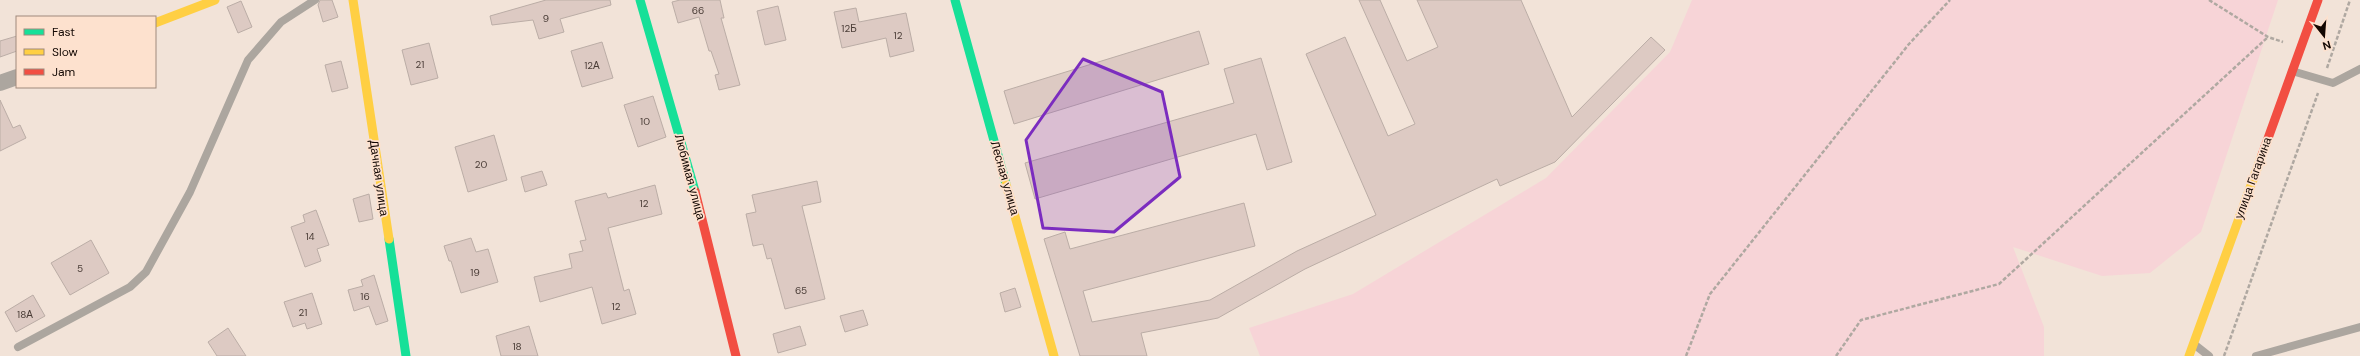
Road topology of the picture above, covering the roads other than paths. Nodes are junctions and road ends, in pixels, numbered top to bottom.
1 (215, 0) edge
2 (315, 0) edge
3 (353, 0) edge
4 (640, 0) edge
5 (955, 0) edge
6 (2318, 0) edge
7 (156, 23) edge
8 (2360, 69) edge
9 (2292, 71) junction
10 (16, 77) edge
11 (0, 83) edge
12 (2360, 327) edge
13 (2193, 343) junction
14 (18, 348) dead end
15 (406, 356) edge
16 (736, 356) edge
17 (1054, 356) edge
18 (2189, 356) edge
19 (2209, 356) edge
20 (2256, 356) edge

1 - 7 street
2 - 14 lane
3 - 15 street, Дачная улица
4 - 16 street, Любимая улица
5 - 17 street, Лесная улица
6 - 9 street, улица Гагарина
8 - 9 lane
9 - 13 street, улица Гагарина
10 - 11 street
12 - 20 lane
13 - 18 street, улица Гагарина
13 - 19 lane

